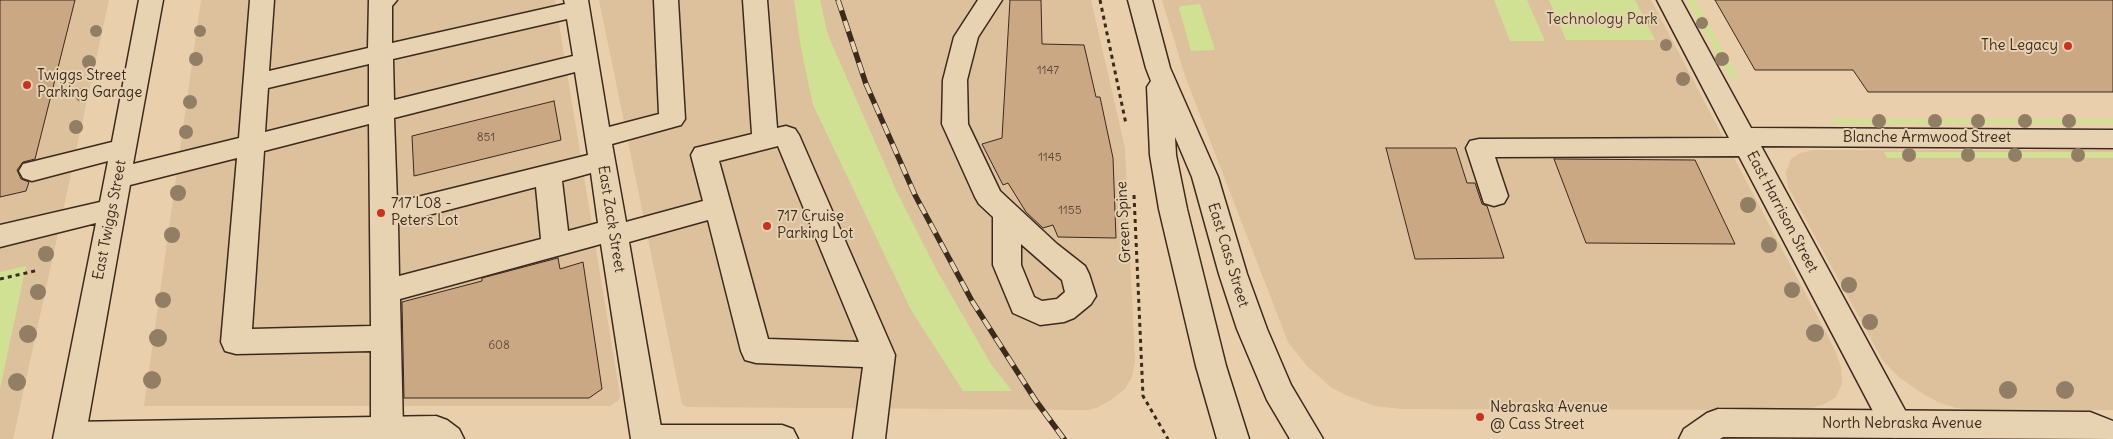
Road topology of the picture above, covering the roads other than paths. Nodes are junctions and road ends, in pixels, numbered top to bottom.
1 (151, 0) edge
2 (262, 0) edge
3 (385, 0) edge
4 (666, 0) edge
5 (755, 0) edge
6 (990, 0) edge
7 (1140, 0) edge
8 (1669, 0) edge
9 (576, 5) edge
10 (380, 54) junction
11 (585, 62) junction
12 (1158, 68) junction
13 (256, 82) junction
14 (382, 113) junction
15 (2113, 138) edge
16 (766, 140) junction
17 (1744, 142) junction
18 (251, 145) junction
19 (124, 148) junction
20 (600, 150) junction
21 (32, 171) dead end
22 (548, 175) junction
23 (118, 178) junction
24 (1494, 196) dead end
25 (718, 207) junction
26 (112, 209) junction
27 (1007, 214) dead end
28 (383, 216) junction
29 (613, 233) junction
30 (0, 236) edge
31 (556, 245) junction
32 (384, 292) junction
33 (386, 338) junction
34 (880, 355) junction
35 (1896, 424) junction
36 (387, 430) junction
37 (2113, 434) edge
38 (70, 438) edge
39 (448, 439) edge
40 (647, 439) edge
41 (657, 439) edge
42 (782, 439) edge
43 (869, 439) edge
44 (1233, 439) edge
45 (1307, 439) edge
46 (1695, 439) edge

1 - 19 street, East Twiggs Street
2 - 13 street
3 - 10 street
4 - 20 street
5 - 16 street
6 - 27 street
7 - 12 street, East Cass Street
8 - 17 street, East Harrison Street
9 - 10 street
9 - 11 street, East Zack Street
10 - 13 street
10 - 14 street
11 - 14 street
11 - 20 street, East Zack Street
12 - 44 street, East Cass Street
12 - 45 street, East Cass Street
13 - 18 street
14 - 18 street
14 - 28 street
15 - 17 street, Blanche Armwood Street
16 - 25 street
16 - 34 street
17 - 24 street, Blanche Armwood Street
17 - 35 street, East Harrison Street
18 - 23 street
18 - 33 street
19 - 21 street
19 - 23 street, East Twiggs Street
20 - 22 street
20 - 29 street, East Zack Street
22 - 28 street
22 - 31 street
23 - 26 street, East Twiggs Street
25 - 29 street
25 - 34 street
26 - 30 street
26 - 38 street, East Twiggs Street
28 - 32 street
29 - 31 street
29 - 40 street, East Zack Street
31 - 32 street
32 - 33 street
33 - 36 street
34 - 43 street
35 - 37 street, North Nebraska Avenue
35 - 46 street, North Nebraska Avenue
36 - 38 street
36 - 39 street
41 - 42 street

